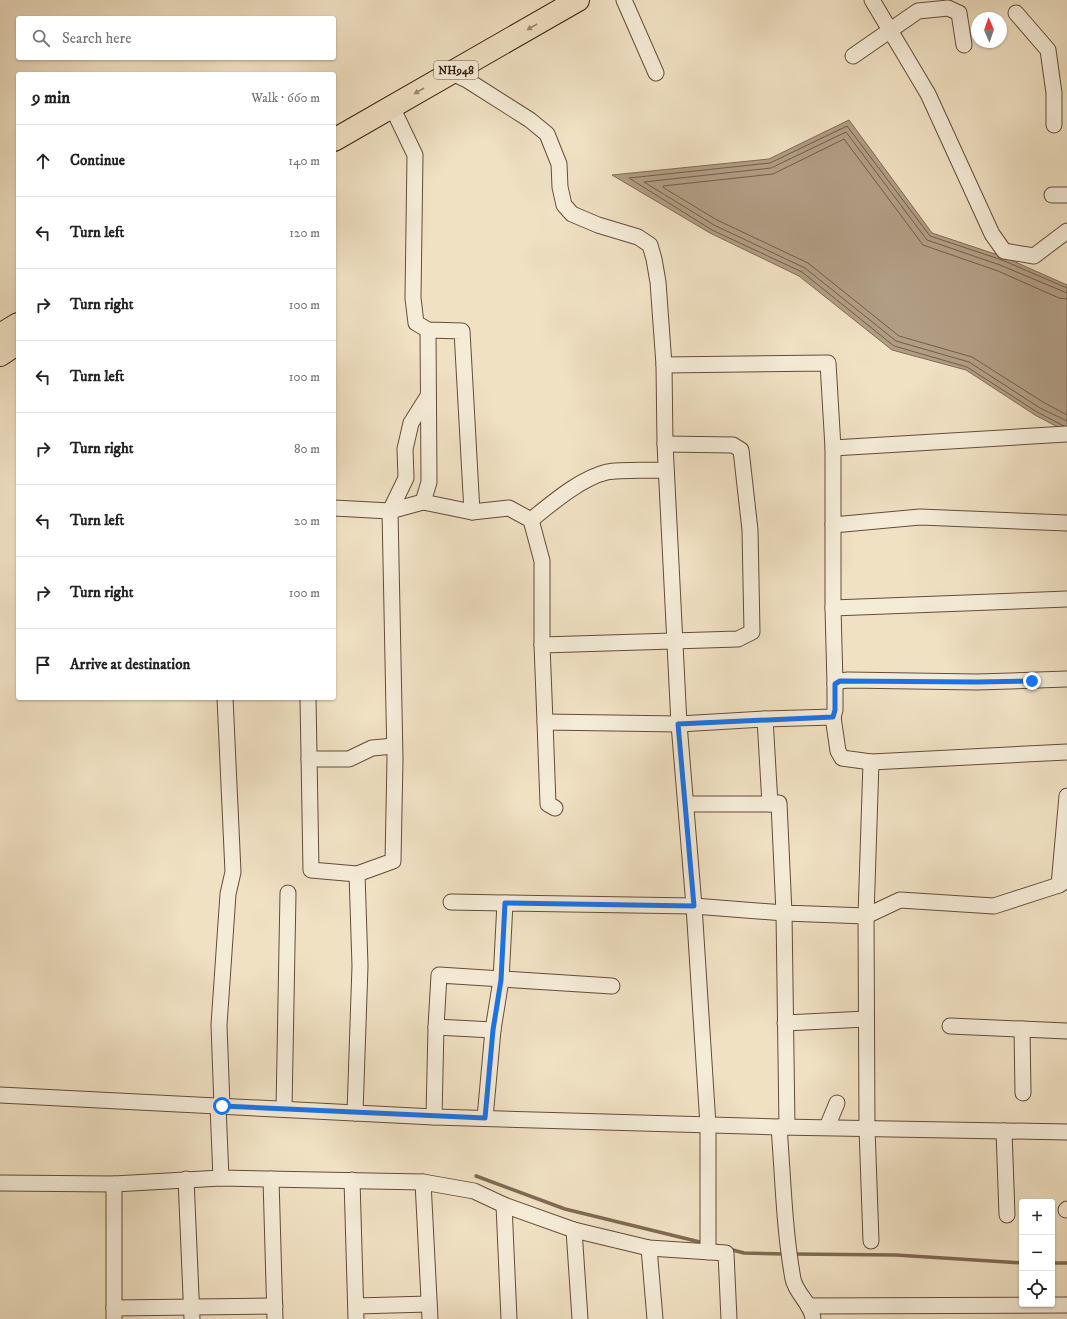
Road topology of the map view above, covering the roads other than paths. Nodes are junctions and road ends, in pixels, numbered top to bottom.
1 (578, 0) edge
2 (624, 0) edge
3 (872, 0) edge
4 (551, 4) edge
5 (1016, 13) dead end
6 (890, 30) junction
7 (964, 45) dead end
8 (853, 56) dead end
9 (452, 73) junction
10 (656, 73) dead end
11 (1060, 94) edge
12 (392, 107) junction
13 (336, 122) edge
14 (1054, 125) dead end
15 (336, 139) edge
16 (1052, 195) dead end
17 (1067, 196) edge
18 (1067, 231) edge
19 (16, 325) edge
20 (428, 330) junction
21 (0, 335) edge
22 (16, 344) edge
23 (0, 355) edge
24 (664, 365) junction
25 (428, 396) junction
26 (1067, 434) edge
27 (665, 444) junction
28 (833, 448) junction
29 (666, 470) junction
30 (423, 502) junction
31 (336, 508) edge
32 (390, 511) junction
33 (472, 512) junction
34 (531, 520) junction
35 (1067, 523) edge
36 (833, 525) junction
37 (1067, 599) edge
38 (833, 608) junction
39 (675, 641) junction
40 (542, 645) junction
41 (1067, 680) edge
42 (835, 684) junction
43 (225, 700) edge
44 (308, 700) edge
45 (833, 717) junction
46 (765, 719) junction
47 (545, 722) junction
48 (678, 724) junction
49 (394, 746) junction
50 (1067, 752) edge
51 (309, 759) junction
52 (871, 762) junction
53 (1067, 796) edge
54 (686, 804) junction
55 (770, 804) junction
56 (555, 808) dead end
57 (1066, 824) edge
58 (357, 874) junction
59 (1063, 883) edge
60 (288, 893) dead end
61 (451, 902) dead end
62 (505, 903) junction
63 (694, 906) junction
64 (784, 913) junction
65 (866, 916) junction
66 (501, 980) junction
67 (612, 986) dead end
68 (866, 1019) junction
69 (785, 1023) junction
70 (950, 1026) dead end
71 (436, 1027) junction
72 (1022, 1029) junction
73 (493, 1030) junction
74 (1067, 1031) edge
75 (1023, 1093) dead end
76 (0, 1095) edge
77 (837, 1103) dead end
78 (220, 1106) junction
79 (284, 1109) junction
80 (355, 1113) junction
81 (434, 1117) junction
82 (485, 1118) junction
83 (708, 1125) junction
84 (783, 1127) junction
85 (827, 1128) junction
86 (867, 1128) junction
87 (1004, 1131) junction
88 (1067, 1132) edge
89 (221, 1178) junction
90 (271, 1179) junction
91 (186, 1180) junction
92 (352, 1180) junction
93 (423, 1182) junction
94 (0, 1183) edge
95 (114, 1184) junction
96 (504, 1205) junction
97 (1007, 1215) dead end
98 (574, 1230) junction
99 (871, 1241) dead end
100 (708, 1246) junction
101 (649, 1248) junction
102 (1061, 1309) edge
103 (356, 1312) edge
104 (429, 1312) edge
105 (114, 1313) edge
106 (275, 1313) edge
107 (810, 1313) edge
108 (192, 1314) edge
109 (509, 1319) edge
110 (580, 1319) edge
111 (655, 1319) edge
112 (729, 1319) edge

1 - 4 highway, NH948
2 - 10 street
3 - 6 street
4 -> 9 highway, NH948
4 - 13 highway, NH948
5 - 11 street
6 - 7 street
6 - 8 street
6 - 18 street
9 -> 12 highway, NH948
9 - 24 street
11 - 14 street
12 - 15 highway, NH948
12 - 20 street
16 - 17 street
19 - 21 highway
20 - 25 street
20 - 33 street
22 - 23 highway
24 - 27 street
24 - 28 street
25 - 30 street
25 - 32 street
26 - 28 street
27 - 29 street
27 - 39 street
28 - 36 street
29 - 34 street
29 - 39 street
30 - 32 street
30 - 33 street
31 - 32 street
32 - 49 street
33 - 34 street
34 - 40 street
35 - 36 street
36 - 38 street
37 - 38 street
38 - 42 street
39 - 40 street
39 - 48 street
40 - 47 street
41 - 42 street
42 - 45 street
43 - 78 street
44 - 51 street
45 - 46 street
45 - 52 street
46 - 48 street
46 - 55 street
47 - 48 street
47 - 56 street
48 - 54 street
49 - 51 street
49 - 58 street
50 - 52 street
51 - 58 street
52 - 65 street
53 - 57 street
54 - 55 street
54 - 63 street
55 - 64 street
57 - 59 street
58 - 80 street
59 - 65 street
60 - 79 street
61 - 62 street
62 - 63 street
62 - 66 street
63 - 64 street
63 - 83 street
64 - 65 street
64 - 69 street
65 - 68 street
66 - 67 street
66 - 71 street
66 - 73 street
68 - 69 street
68 - 86 street
69 - 84 street
70 - 72 street
71 - 73 street
71 - 81 street
72 - 74 street
72 - 75 street
73 - 82 street
76 - 78 street
77 - 85 street
78 - 79 street
78 - 89 street
79 - 80 street
80 - 81 street
81 - 82 street
82 - 83 street
83 - 84 street
83 - 100 street
84 - 85 street
84 - 107 street
85 - 86 street
86 - 87 street
86 - 99 street
87 - 88 street
87 - 97 street
89 - 90 street
89 - 91 street
90 - 92 street
90 - 106 street
91 - 95 street
91 - 108 street
92 - 93 street
92 - 103 street
93 - 96 street
93 - 104 street
94 - 95 street
95 - 105 street
96 - 98 street
96 - 109 street
98 - 101 street
98 - 110 street
100 - 101 street
100 - 112 street
101 - 111 street
102 - 107 street
103 - 104 street
105 - 108 street
106 - 108 street

